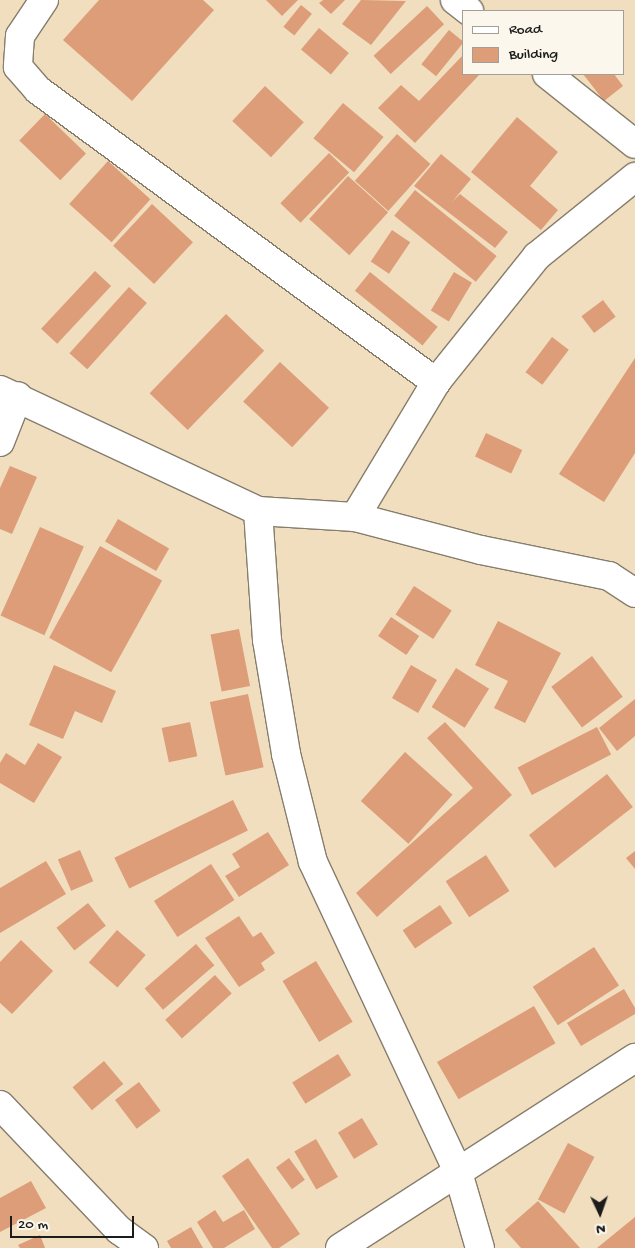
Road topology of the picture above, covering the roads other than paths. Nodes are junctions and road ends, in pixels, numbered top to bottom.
1 (44, 0) edge
2 (455, 0) edge
3 (468, 10) edge
4 (548, 75) edge
5 (635, 144) edge
6 (635, 177) edge
7 (436, 382) junction
8 (9, 393) edge
9 (0, 442) edge
10 (258, 511) junction
11 (355, 517) junction
12 (635, 593) edge
13 (635, 1058) edge
14 (0, 1105) edge
15 (458, 1170) junction
16 (144, 1248) edge
17 (340, 1248) edge
18 (480, 1248) edge

1 - 7 street
2 - 3 street
4 - 5 street
6 - 7 street
7 - 11 street
8 - 9 street
8 - 10 street
10 - 11 street
10 - 15 street
11 - 12 street
13 - 15 street
14 - 16 street
15 - 17 street
15 - 18 street

